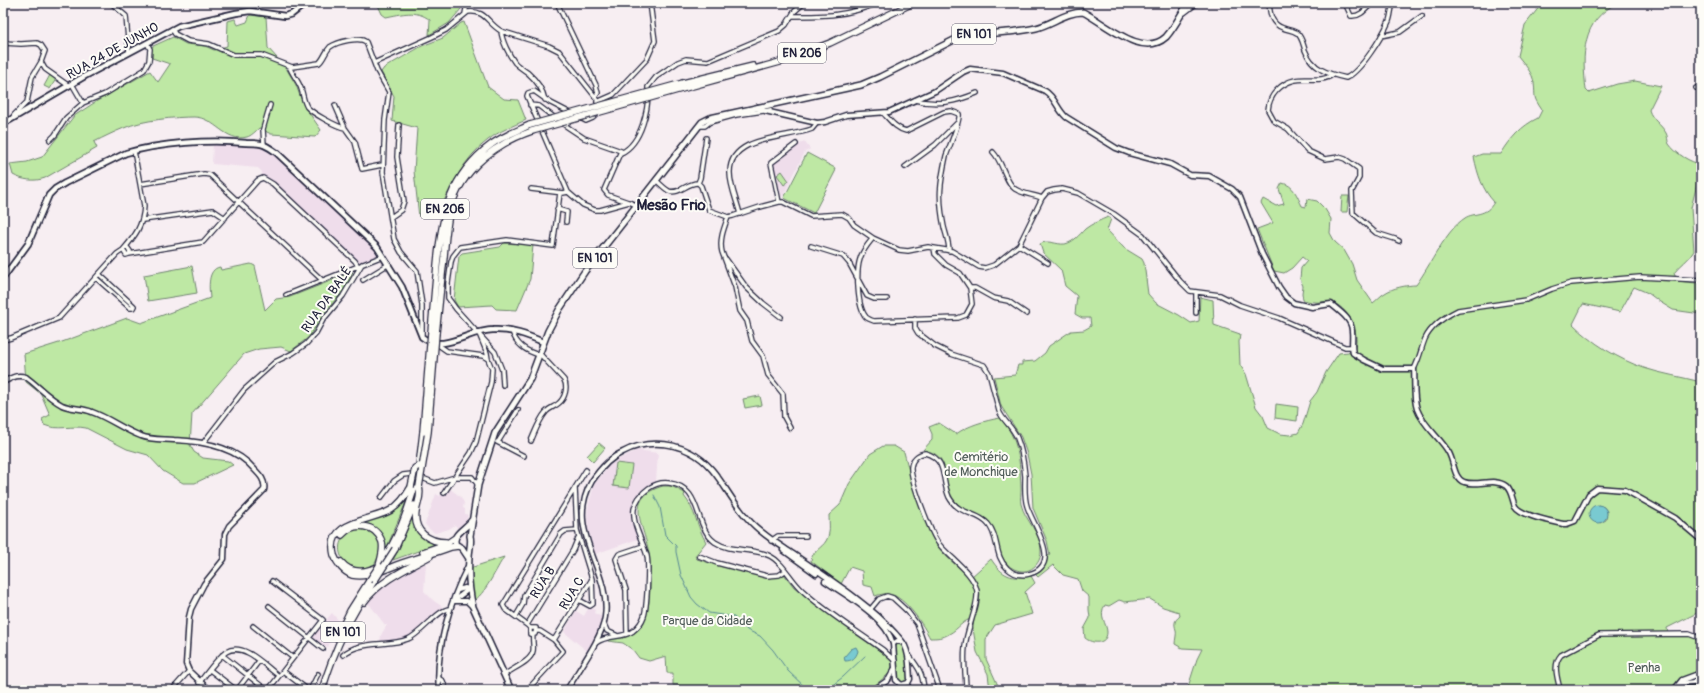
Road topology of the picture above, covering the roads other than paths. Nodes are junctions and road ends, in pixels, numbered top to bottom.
1 (111, 3) edge
2 (306, 3) edge
3 (467, 3) edge
4 (526, 3) edge
5 (545, 3) edge
6 (557, 3) edge
7 (650, 3) edge
8 (804, 3) edge
9 (878, 3) edge
10 (906, 3) edge
11 (913, 3) edge
12 (1188, 3) edge
13 (1196, 3) edge
14 (1269, 3) edge
15 (1344, 3) edge
16 (1372, 3) edge
17 (1393, 3) edge
18 (1181, 13) junction
19 (465, 14) junction
20 (792, 16) junction
21 (1422, 16) dead end
22 (172, 29) junction
23 (501, 31) junction
24 (1381, 36) junction
25 (3, 43) edge
26 (147, 43) junction
27 (129, 52) junction
28 (41, 62) junction
29 (374, 63) junction
30 (289, 66) junction
31 (1332, 75) junction
32 (71, 85) junction
33 (684, 85) junction
34 (1701, 86) edge
35 (1696, 88) dead end
36 (977, 93) dead end
37 (545, 100) junction
38 (596, 100) junction
39 (915, 100) junction
40 (83, 103) junction
41 (270, 105) dead end
42 (335, 105) dead end
43 (530, 105) junction
44 (770, 106) junction
45 (757, 107) junction
46 (765, 111) junction
47 (775, 112) junction
48 (883, 113) junction
49 (14, 117) junction
50 (959, 121) junction
51 (817, 123) junction
52 (3, 124) edge
53 (399, 125) dead end
54 (699, 126) junction
55 (345, 128) junction
56 (706, 138) dead end
57 (50, 140) dead end
58 (796, 144) dead end
59 (264, 145) junction
60 (134, 150) junction
61 (993, 152) dead end
62 (621, 153) junction
63 (382, 165) junction
64 (905, 167) dead end
65 (656, 180) junction
66 (698, 183) junction
67 (140, 184) junction
68 (531, 189) dead end
69 (560, 192) junction
70 (568, 192) junction
71 (1042, 198) junction
72 (240, 202) junction
73 (629, 202) junction
74 (779, 202) junction
75 (636, 205) junction
76 (557, 209) junction
77 (740, 214) junction
78 (391, 217) junction
79 (728, 217) junction
80 (225, 218) junction
81 (143, 220) junction
82 (566, 222) dead end
83 (873, 238) junction
84 (1399, 241) dead end
85 (1019, 245) junction
86 (811, 246) dead end
87 (125, 248) junction
88 (934, 248) junction
89 (949, 251) junction
90 (722, 252) junction
91 (125, 254) junction
92 (130, 254) junction
93 (383, 256) junction
94 (116, 257) junction
95 (1048, 263) dead end
96 (389, 264) junction
97 (360, 265) junction
98 (98, 276) junction
99 (3, 278) edge
100 (322, 280) junction
101 (363, 280) dead end
102 (1701, 280) edge
103 (858, 282) junction
104 (970, 288) junction
105 (1196, 292) junction
106 (286, 295) dead end
107 (888, 300) dead end
108 (422, 305) junction
109 (1196, 313) dead end
110 (1027, 314) dead end
111 (422, 315) junction
112 (414, 317) junction
113 (781, 317) dead end
114 (915, 320) junction
115 (512, 331) junction
116 (434, 332) junction
117 (478, 332) junction
118 (422, 337) junction
119 (3, 340) edge
120 (543, 342) junction
121 (437, 344) junction
122 (1352, 346) junction
123 (539, 354) junction
124 (488, 360) junction
125 (537, 361) junction
126 (547, 363) junction
127 (1414, 369) junction
128 (3, 382) edge
129 (504, 385) dead end
130 (518, 410) dead end
131 (509, 411) junction
132 (514, 417) junction
133 (790, 428) dead end
134 (492, 441) junction
135 (531, 441) dead end
136 (498, 442) junction
137 (203, 443) junction
138 (524, 456) dead end
139 (586, 470) dead end
140 (455, 478) junction
141 (478, 485) junction
142 (415, 487) junction
143 (575, 487) junction
144 (444, 493) dead end
145 (381, 498) dead end
146 (472, 520) junction
147 (577, 530) junction
148 (461, 532) junction
149 (470, 536) junction
150 (806, 536) dead end
151 (578, 537) junction
152 (455, 538) junction
153 (772, 540) junction
154 (1701, 540) edge
155 (449, 542) junction
156 (470, 544) junction
157 (643, 546) junction
158 (460, 547) junction
159 (395, 549) joint
160 (573, 550) junction
161 (440, 551) junction
162 (583, 551) junction
163 (384, 556) junction
164 (699, 556) dead end
165 (468, 558) junction
166 (469, 565) junction
167 (784, 571) junction
168 (592, 579) junction
169 (272, 581) dead end
170 (469, 589) junction
171 (458, 590) junction
172 (454, 600) junction
173 (579, 600) junction
174 (268, 606) dead end
175 (473, 607) junction
176 (450, 609) junction
177 (869, 611) junction
178 (353, 613) junction
179 (516, 616) junction
180 (253, 626) dead end
181 (529, 626) junction
182 (604, 628) junction
183 (537, 631) junction
184 (599, 634) junction
185 (627, 634) junction
186 (533, 635) junction
187 (617, 636) junction
188 (309, 638) junction
189 (605, 638) junction
190 (554, 640) junction
191 (902, 642) junction
192 (1701, 642) edge
193 (594, 645) junction
194 (893, 645) junction
195 (323, 649) dead end
196 (883, 650) junction
197 (907, 652) junction
198 (222, 655) junction
199 (343, 655) dead end
200 (293, 658) junction
201 (259, 661) junction
202 (895, 661) junction
203 (896, 666) junction
204 (513, 668) junction
205 (502, 669) junction
206 (919, 669) junction
207 (210, 670) junction
208 (189, 671) junction
209 (283, 671) junction
210 (910, 671) junction
211 (1701, 673) edge
212 (318, 674) dead end
213 (504, 675) junction
214 (248, 676) junction
215 (279, 676) junction
216 (438, 678) junction
217 (888, 680) junction
218 (896, 680) junction
219 (1701, 681) edge
220 (199, 682) junction
221 (1679, 684) junction
222 (264, 688) dead end
223 (528, 689) edge
224 (172, 690) edge
225 (209, 690) edge
226 (236, 690) edge
227 (268, 690) edge
228 (309, 690) edge
229 (318, 690) edge
230 (322, 690) edge
231 (439, 690) edge
232 (446, 690) edge
233 (511, 690) edge
234 (567, 690) edge
235 (875, 690) edge
236 (924, 690) edge
237 (940, 690) edge
238 (966, 690) edge
239 (1560, 690) edge
240 (1674, 690) edge

1 - 27 street
2 - 22 main road, RUA 24 DE JUNHO
3 - 19 street
4 - 5 street
6 - 38 street
7 - 38 street
8 - 20 street
9 - 20 street
10 - 33 highway, EN 206
11 - 33 highway, EN 206
12 - 18 main road, EN 101
13 - 18 street
14 - 31 street
15 - 16 street
17 - 24 street
18 - 44 main road, EN 101
19 - 23 street
19 - 29 street
20 - 62 street
21 - 24 street
22 - 26 main road, RUA 24 DE JUNHO
22 - 30 street
23 - 37 street
23 - 38 street
24 - 31 street
25 - 28 street
26 - 27 main road, RUA 24 DE JUNHO
26 - 40 street
27 - 32 main road, RUA 24 DE JUNHO
28 - 32 street
28 - 49 street
29 - 30 street
29 - 63 street
30 - 55 street
31 - 84 street
32 - 40 street
32 - 49 main road, RUA 24 DE JUNHO
33 - 116 highway, EN 206, bridge
34 - 35 street
36 - 39 street
37 - 38 street
37 - 43 street
39 - 48 street
39 - 122 street
40 - 57 street
41 - 59 street
42 - 55 street
43 - 62 street
43 - 70 street
44 - 45 main road, EN 101
44 - 46 street
44 - 47 street
45 - 46 street
45 - 54 main road, EN 101
46 - 47 street
46 - 54 street
47 - 51 street
48 - 50 street
48 - 51 street
49 - 52 main road, RUA 24 DE JUNHO
50 - 64 street
50 - 89 street
51 - 77 street
53 - 78 street
54 - 65 main road, EN 101
55 - 63 street
56 - 66 street
58 - 74 street
59 - 60 main road
59 - 93 main road
60 - 67 street
60 - 99 main road
61 - 71 street
62 - 73 street
63 - 78 street
65 - 66 street
65 - 75 main road, EN 101
66 - 79 street
67 - 72 street
67 - 81 street
68 - 69 street
69 - 70 street
69 - 76 street
70 - 73 street
71 - 85 street
71 - 105 street
72 - 80 street
72 - 97 street
72 - 100 street
73 - 75 street
74 - 77 street
74 - 83 street
75 - 120 main road, EN 101
76 - 82 street
76 - 117 street
77 - 79 street
78 - 108 street
79 - 90 street
80 - 81 street
80 - 92 street
81 - 87 street
83 - 88 street
83 - 103 street
85 - 89 street
85 - 95 street
86 - 103 street
87 - 91 street
87 - 92 street
87 - 94 street
88 - 89 street
88 - 104 street
90 - 113 street
90 - 133 street
91 - 92 street
91 - 94 street
93 - 96 main road
93 - 97 street
94 - 98 street
96 - 101 street
96 - 112 main road
97 - 100 street
97 - 137 street, RUA DA BALÉ
98 - 98 street
98 - 119 street
100 - 106 street
102 - 127 street
103 - 107 street
103 - 114 street
104 - 110 street
104 - 114 street
105 - 109 street
105 - 122 street
108 - 111 street
108 - 112 street
111 - 112 street
111 - 118 street
112 - 118 main road
114 - 238 street
115 - 117 main road
115 - 120 main road
115 - 123 street
116 - 142 highway, EN 206, bridge
116 - 142 highway, EN 206, bridge
117 - 121 main road
117 - 124 street
117 - 129 street
118 - 121 main road
120 - 123 main road, EN 101
121 - 124 street
122 - 127 street
123 - 125 main road, EN 101
123 - 126 street
124 - 140 street
125 - 126 street
125 - 131 main road, EN 101
126 - 135 street
127 - 154 street
128 - 137 street
130 - 132 street
131 - 132 street
131 - 134 main road, EN 101
132 - 136 street
134 - 136 street
134 - 141 main road, EN 101
136 - 138 street
137 - 208 street
139 - 143 street
140 - 141 street
140 - 144 street
140 - 145 street
141 - 146 main road, EN 101
142 - 155 highway
142 - 159 highway, EN 206
142 - 161 highway
142 - 163 highway, EN 206
143 - 147 street, RUA C
143 - 179 street
146 - 148 main road
146 - 149 main road, EN 101
147 - 151 street, RUA C
147 - 179 street
148 - 149 main road
148 - 152 main road
149 - 156 main road, EN 101
150 - 153 street
151 - 160 street, RUA B
151 - 162 street, RUA C
152 - 155 highway
152 - 158 main road, EN 101
153 - 177 street
153 - 182 street
155 - 163 highway
156 - 158 main road
156 - 165 main road, EN 101
157 - 167 street
157 - 185 street
157 - 185 street
158 - 161 highway
158 - 165 main road, EN 101
159 - 178 highway, EN 101, bridge
160 - 162 street
160 - 181 street, RUA B
161 - 178 highway
162 - 168 street, RUA C
163 - 229 highway, EN 101, bridge
164 - 167 street
165 - 166 main road, EN 101
166 - 170 main road, EN 101
166 - 171 street
167 - 196 street
168 - 173 street, RUA C
168 - 173 street
169 - 188 street
170 - 171 street
170 - 172 street
170 - 175 main road, EN 101
171 - 172 street
172 - 175 street
172 - 176 street
173 - 190 street, RUA C
174 - 188 street
175 - 205 main road, EN 101
176 - 199 street
176 - 216 street
177 - 191 street
177 - 194 street
177 - 237 street
178 - 230 highway, EN 101
179 - 181 street
180 - 200 street
181 - 183 street
181 - 186 street
182 - 184 street
182 - 187 street
182 - 189 street
183 - 186 street
183 - 190 street
184 - 189 street
184 - 193 street
185 - 187 street
186 - 204 street
187 - 189 street
188 - 195 street
188 - 200 street
189 - 193 street
190 - 223 street
191 - 194 street
191 - 197 street
192 - 239 street
193 - 234 street
194 - 196 street
194 - 202 street
196 - 202 street
197 - 206 street
197 - 210 street
198 - 201 street
198 - 207 street
198 - 214 street
200 - 209 street
201 - 214 street
201 - 215 street
202 - 203 street
203 - 217 street
203 - 218 street
204 - 205 street
204 - 213 street
205 - 213 main road, EN 101
206 - 210 street
206 - 236 street
207 - 220 street
207 - 226 street
208 - 220 street
208 - 224 street
209 - 215 street
209 - 228 street
210 - 218 street
211 - 221 street
212 - 228 street
213 - 233 main road, EN 101
214 - 222 street
214 - 226 street
215 - 227 street
216 - 231 street
216 - 232 street
217 - 218 street
217 - 235 street
219 - 221 street
220 - 225 street
221 - 240 street

